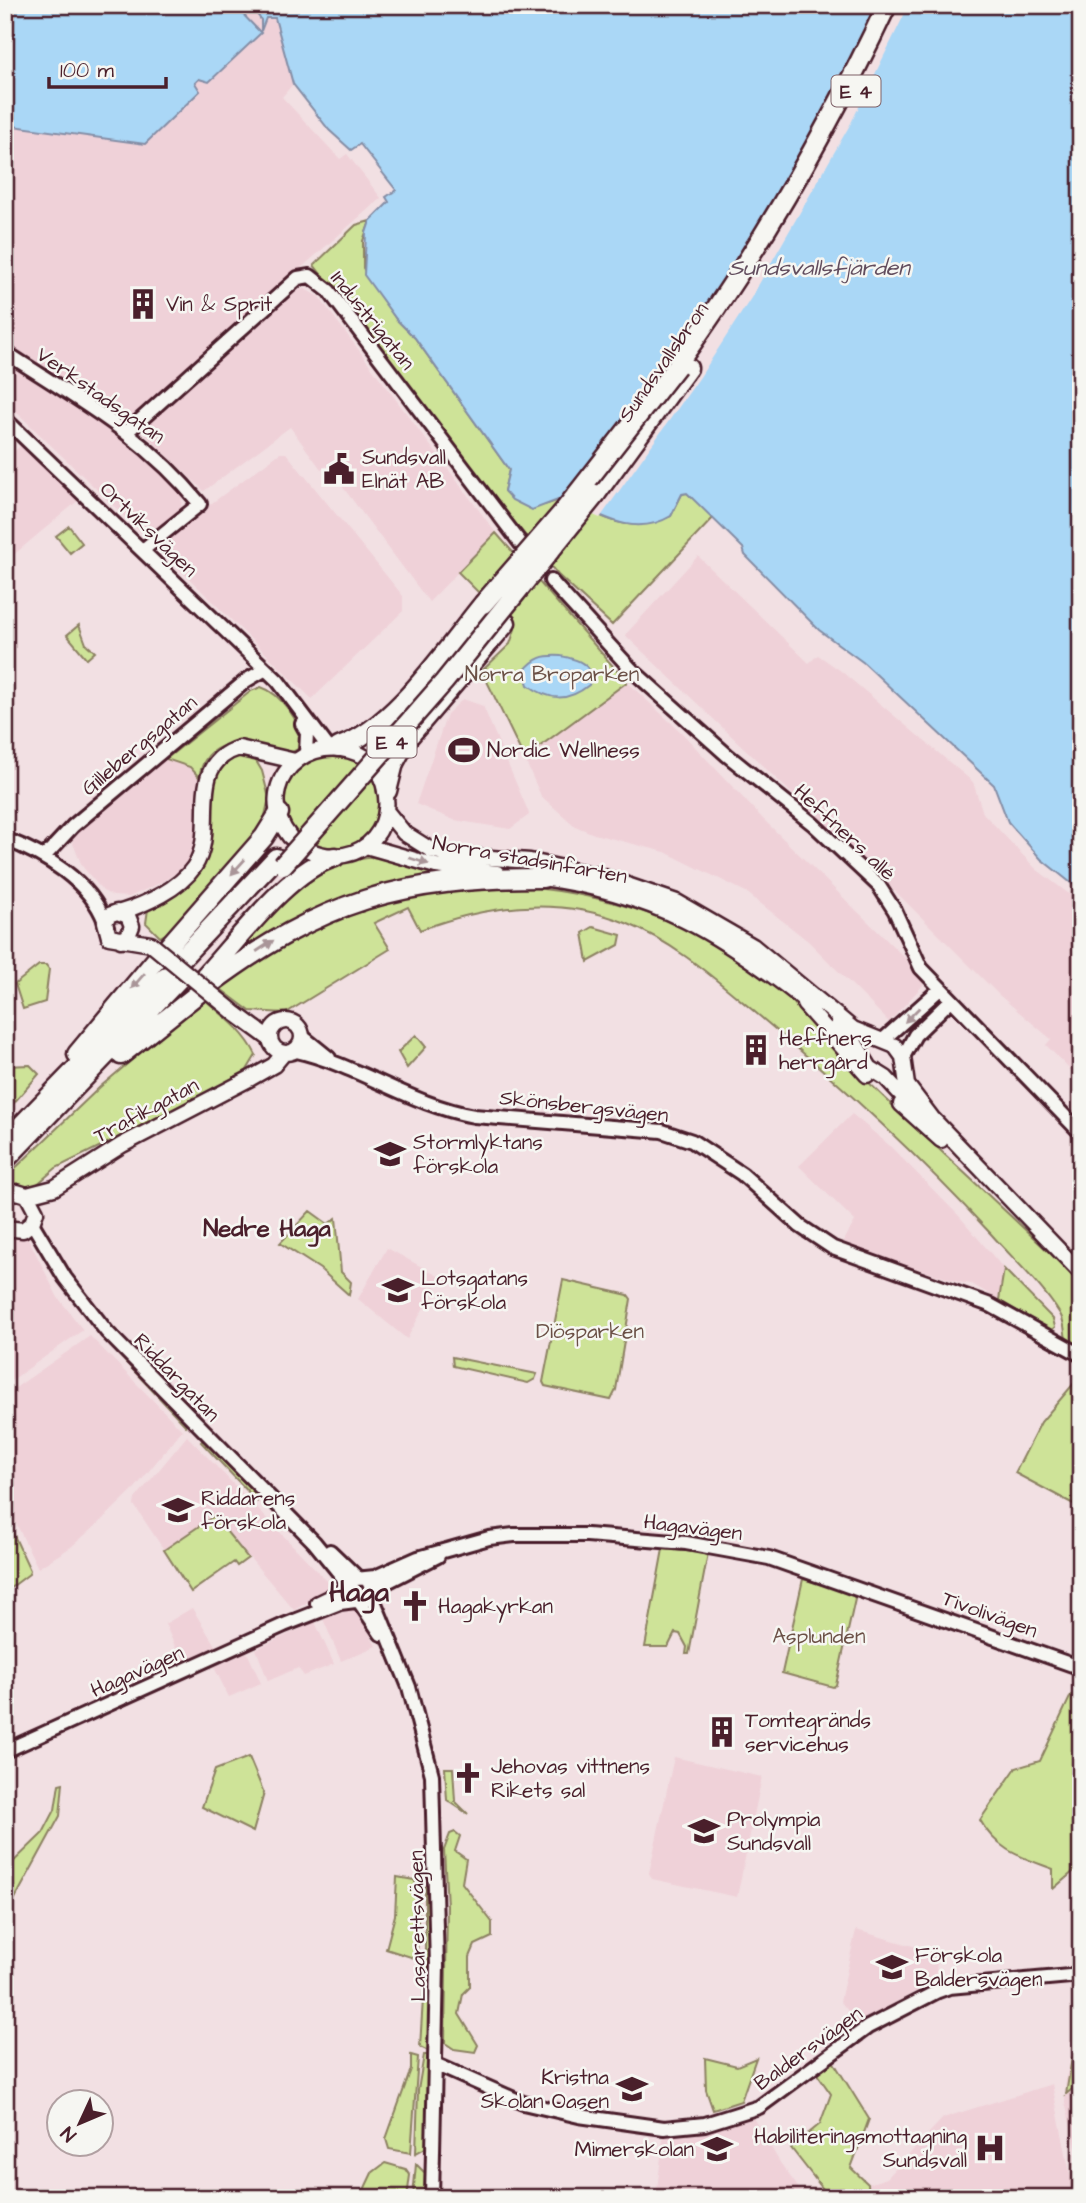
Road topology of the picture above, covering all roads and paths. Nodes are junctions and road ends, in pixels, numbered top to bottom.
1 (887, 5) edge
2 (898, 5) edge
3 (5, 352) edge
4 (677, 366) junction
5 (5, 419) edge
6 (127, 432) junction
7 (596, 494) junction
8 (144, 549) junction
9 (525, 549) dead end
10 (552, 582) dead end
11 (264, 670) junction
12 (334, 747) junction
13 (263, 755) junction
14 (301, 757) junction
15 (281, 783) junction
16 (387, 791) junction
17 (387, 811) junction
18 (279, 813) junction
19 (290, 836) dead end
20 (5, 839) edge
21 (366, 846) junction
22 (303, 848) dead end
23 (44, 857) junction
24 (335, 857) junction
25 (280, 861) junction
26 (542, 878) junction
27 (151, 900) junction
28 (113, 916) junction
29 (132, 926) junction
30 (121, 940) junction
31 (182, 970) junction
32 (790, 989) junction
33 (940, 989) junction
34 (951, 1000) junction
35 (250, 1022) junction
36 (277, 1024) junction
37 (303, 1037) junction
38 (880, 1039) junction
39 (281, 1047) junction
40 (860, 1050) junction
41 (330, 1058) junction
42 (903, 1062) junction
43 (886, 1079) junction
44 (61, 1103) junction
45 (1081, 1133) edge
46 (939, 1138) junction
47 (5, 1141) edge
48 (5, 1160) edge
49 (5, 1195) edge
50 (32, 1209) junction
51 (7, 1230) edge
52 (1081, 1273) edge
53 (1081, 1279) edge
54 (1081, 1355) edge
55 (448, 1549) junction
56 (355, 1582) junction
57 (372, 1595) junction
58 (357, 1602) junction
59 (926, 1611) joint
60 (284, 1625) junction
61 (397, 1659) junction
62 (1081, 1668) edge
63 (5, 1751) edge
64 (1081, 1975) edge
65 (436, 2066) junction
66 (432, 2198) edge

1 - 4 highway, Sundsvallsbron / E 4
2 - 7 highway, Sundsvallsbron / E 4
3 - 6 street, Verkstadsgatan
4 - 12 highway, E 4, bridge
4 - 25 highway, Sundsvallsbron / E 4, bridge
5 - 8 street, Ortviksvägen
6 - 8 street, Verkstadsgatan
6 - 9 street, Industrigatan
7 - 16 highway, E 4, bridge
7 - 25 highway, Sundsvallsbron / E 4, bridge
8 - 11 street, Ortviksvägen
10 - 33 street, Heffners allé
11 - 12 street, Ortviksvägen
11 - 14 street, Ortviksvägen
11 - 23 street, Gillebergsgatan
12 - 14 main road
12 - 16 main road
13 - 14 main road
13 - 15 main road
13 - 27 main road
14 - 15 main road
15 - 18 main road
16 - 17 main road
17 - 21 main road
17 - 38 main road, Norra stadsinfarten
18 - 19 main road
18 -> 31 highway, E 4
20 - 23 street
21 - 24 main road
21 -> 26 main road, Norra stadsinfarten
22 - 24 main road
23 - 28 street
24 - 31 highway, E 4
25 - 31 highway, E 4
31 -> 26 highway
26 - 32 main road, Norra stadsinfarten
27 - 28 main road
27 - 29 main road
28 - 29 main road, Skönsbergsvägen
28 - 30 main road
29 - 30 main road
29 - 31 main road, Skönsbergsvägen
30 - 31 main road
31 - 35 main road, Skönsbergsvägen, bridge
31 - 44 highway, E 4
31 - 44 highway, E 4
31 -> 47 highway, E 4
32 - 40 main road, Norra stadsinfarten
32 - 46 main road, Norra stadsinfarten
33 - 34 street, Heffners allé
33 -> 38 street
34 - 42 street
34 - 45 street, Heffners allé
35 - 36 main road, Skönsbergsvägen
35 - 39 main road, Skönsbergsvägen
36 - 37 main road
36 - 39 main road
37 - 39 main road
37 - 41 street, Skönsbergsvägen
38 - 40 main road
38 - 42 main road, Norra stadsinfarten
39 - 41 street, Skönsbergsvägen
39 - 50 main road, Trafikgatan
40 - 43 main road, Norra stadsinfarten
41 - 54 street, Skönsbergsvägen
42 - 43 main road
42 - 52 main road, Norra stadsinfarten
43 - 46 main road, Norra stadsinfarten
44 - 48 highway, E 4
46 - 53 main road, Norra stadsinfarten
49 - 50 main road
50 - 51 main road
50 - 56 street, Riddargatan
55 - 56 street, Hagavägen
55 - 57 street, Hagavägen
55 - 59 street, Hagavägen
56 - 57 street, Lasarettsvägen
56 - 58 street, Lasarettsvägen
56 - 60 street, Hagavägen
57 - 58 street, Hagavägen
57 - 61 street, Lasarettsvägen
58 - 60 street, Hagavägen
58 - 61 street, Lasarettsvägen
59 - 62 street, Tivolivägen
60 - 63 street, Hagavägen
61 - 65 street, Lasarettsvägen
64 - 65 street, Baldersvägen
65 - 66 street, Lasarettsvägen

